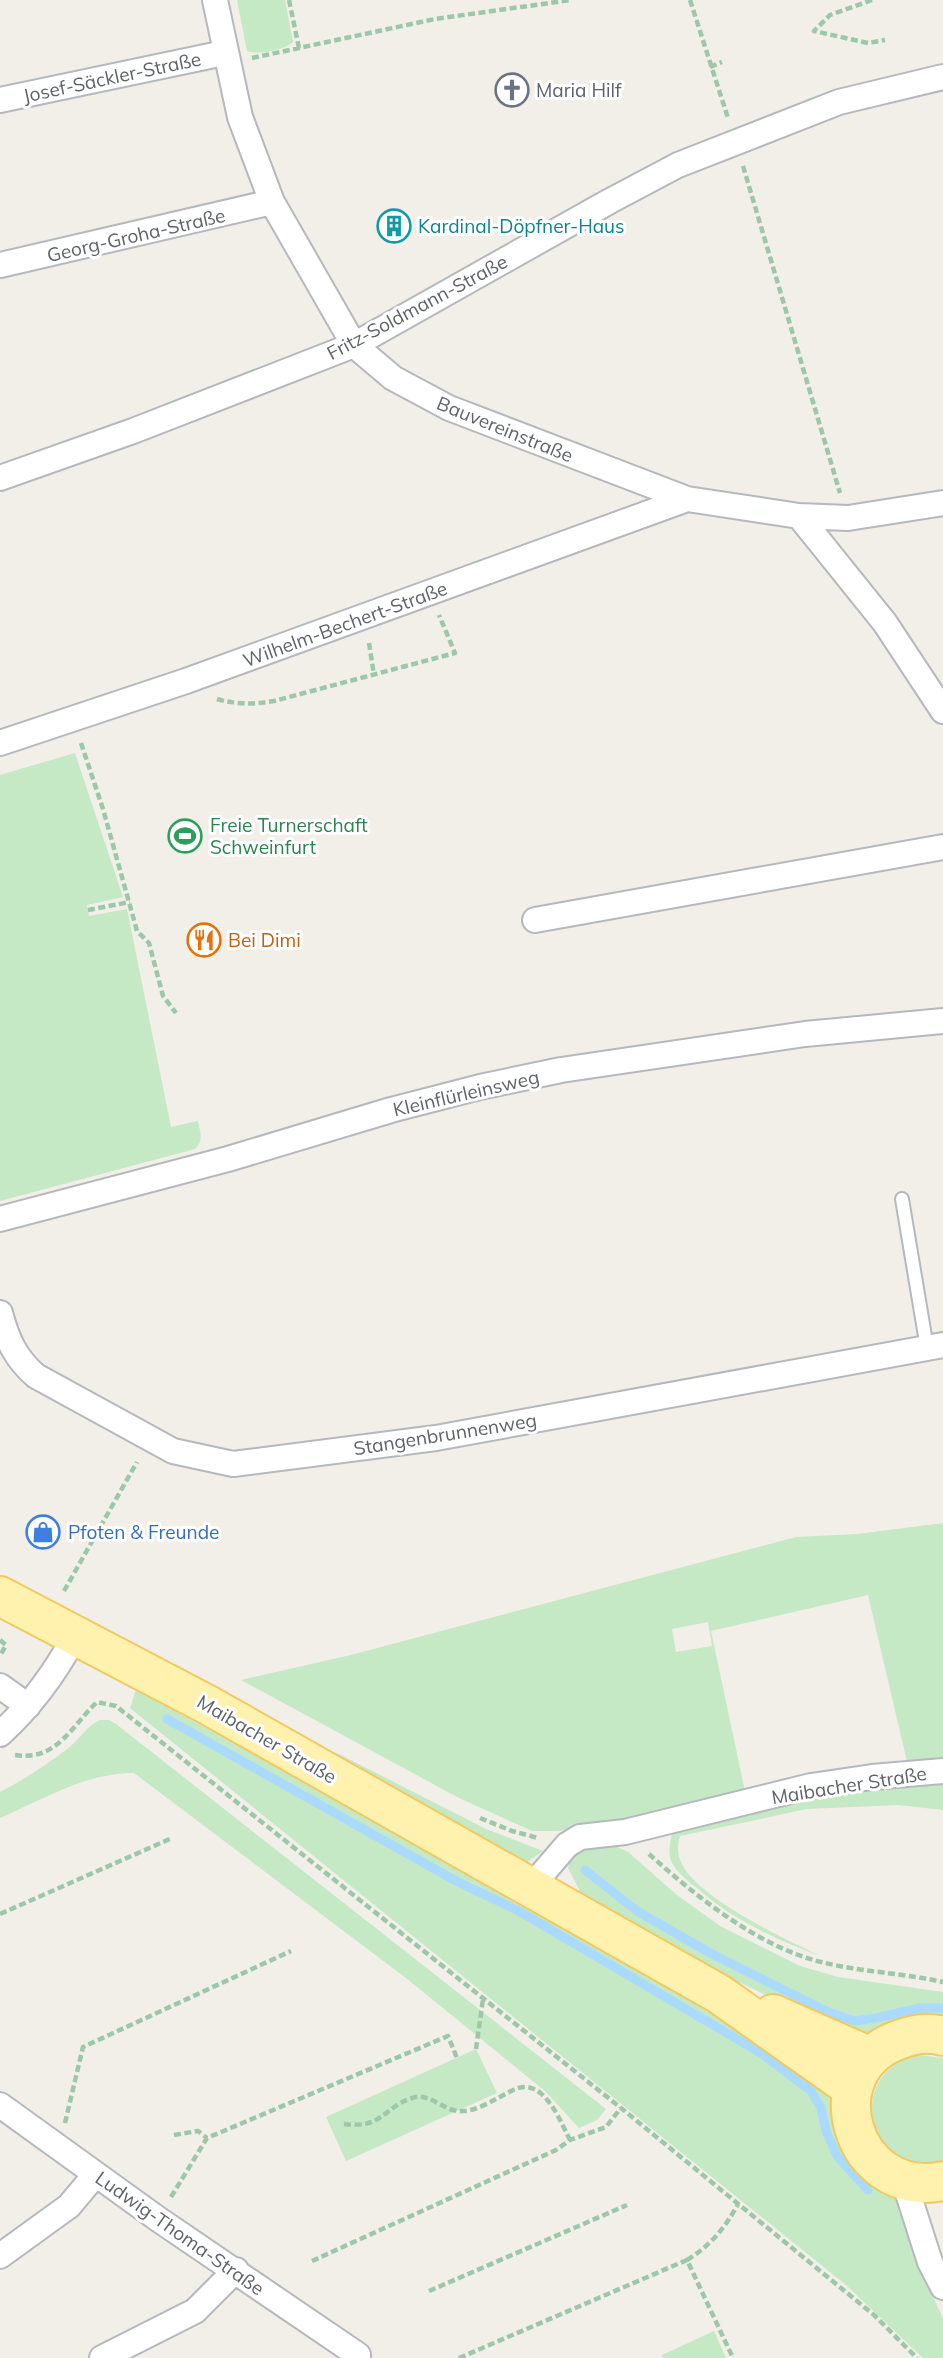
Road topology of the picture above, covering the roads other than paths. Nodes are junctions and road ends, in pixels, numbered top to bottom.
1 (215, 0) edge
2 (225, 58) junction
3 (943, 77) edge
4 (0, 100) edge
5 (272, 202) junction
6 (0, 265) edge
7 (354, 345) junction
8 (0, 478) edge
9 (687, 499) junction
10 (943, 503) edge
11 (799, 516) junction
12 (943, 711) edge
13 (0, 743) edge
14 (943, 847) edge
15 (535, 920) dead end
16 (943, 1021) edge
17 (902, 1199) dead end
18 (0, 1219) edge
19 (0, 1313) edge
20 (935, 1347) edge
21 (0, 1596) edge
22 (75, 1636) junction
23 (0, 1686) edge
24 (28, 1706) junction
25 (6, 1744) edge
26 (943, 1770) edge
27 (530, 1888) junction
28 (719, 1994) junction
29 (943, 2036) edge
30 (871, 2057) junction
31 (853, 2089) junction
32 (0, 2105) edge
33 (95, 2175) junction
34 (943, 2180) edge
35 (904, 2181) junction
36 (0, 2256) edge
37 (236, 2270) junction
38 (943, 2287) edge
39 (359, 2357) edge
40 (102, 2358) edge

1 - 2 street, Bauvereinstraße
2 - 4 street, Josef-Säckler-Straße
2 - 5 street, Bauvereinstraße
3 - 7 street, Fritz-Soldmann-Straße
5 - 6 street, Georg-Groha-Straße
5 - 7 street, Bauvereinstraße
7 - 8 street, Fritz-Soldmann-Straße
7 - 9 street, Bauvereinstraße
9 - 11 street, Bauvereinstraße
9 - 13 street, Wilhelm-Bechert-Straße
10 - 11 street
11 - 12 street
14 - 15 street
16 - 18 street, Kleinflürleinsweg
17 - 20 lane
19 - 20 street, Stangenbrunnenweg
21 - 22 main road, Maibacher Straße
22 - 24 street
22 - 27 main road, Maibacher Straße
23 - 24 street
24 - 25 street
26 - 27 street, Maibacher Straße
27 - 28 main road, Maibacher Straße
28 - 30 main road, Maibacher Straße
28 - 31 main road, Maibacher Straße
29 - 30 main road
30 - 31 main road
31 - 35 main road
32 - 33 street, Ludwig-Thoma-Straße
33 - 36 street
33 - 37 street, Ludwig-Thoma-Straße
34 - 35 main road
35 - 38 street
37 - 39 street, Ludwig-Thoma-Straße
37 - 40 street

